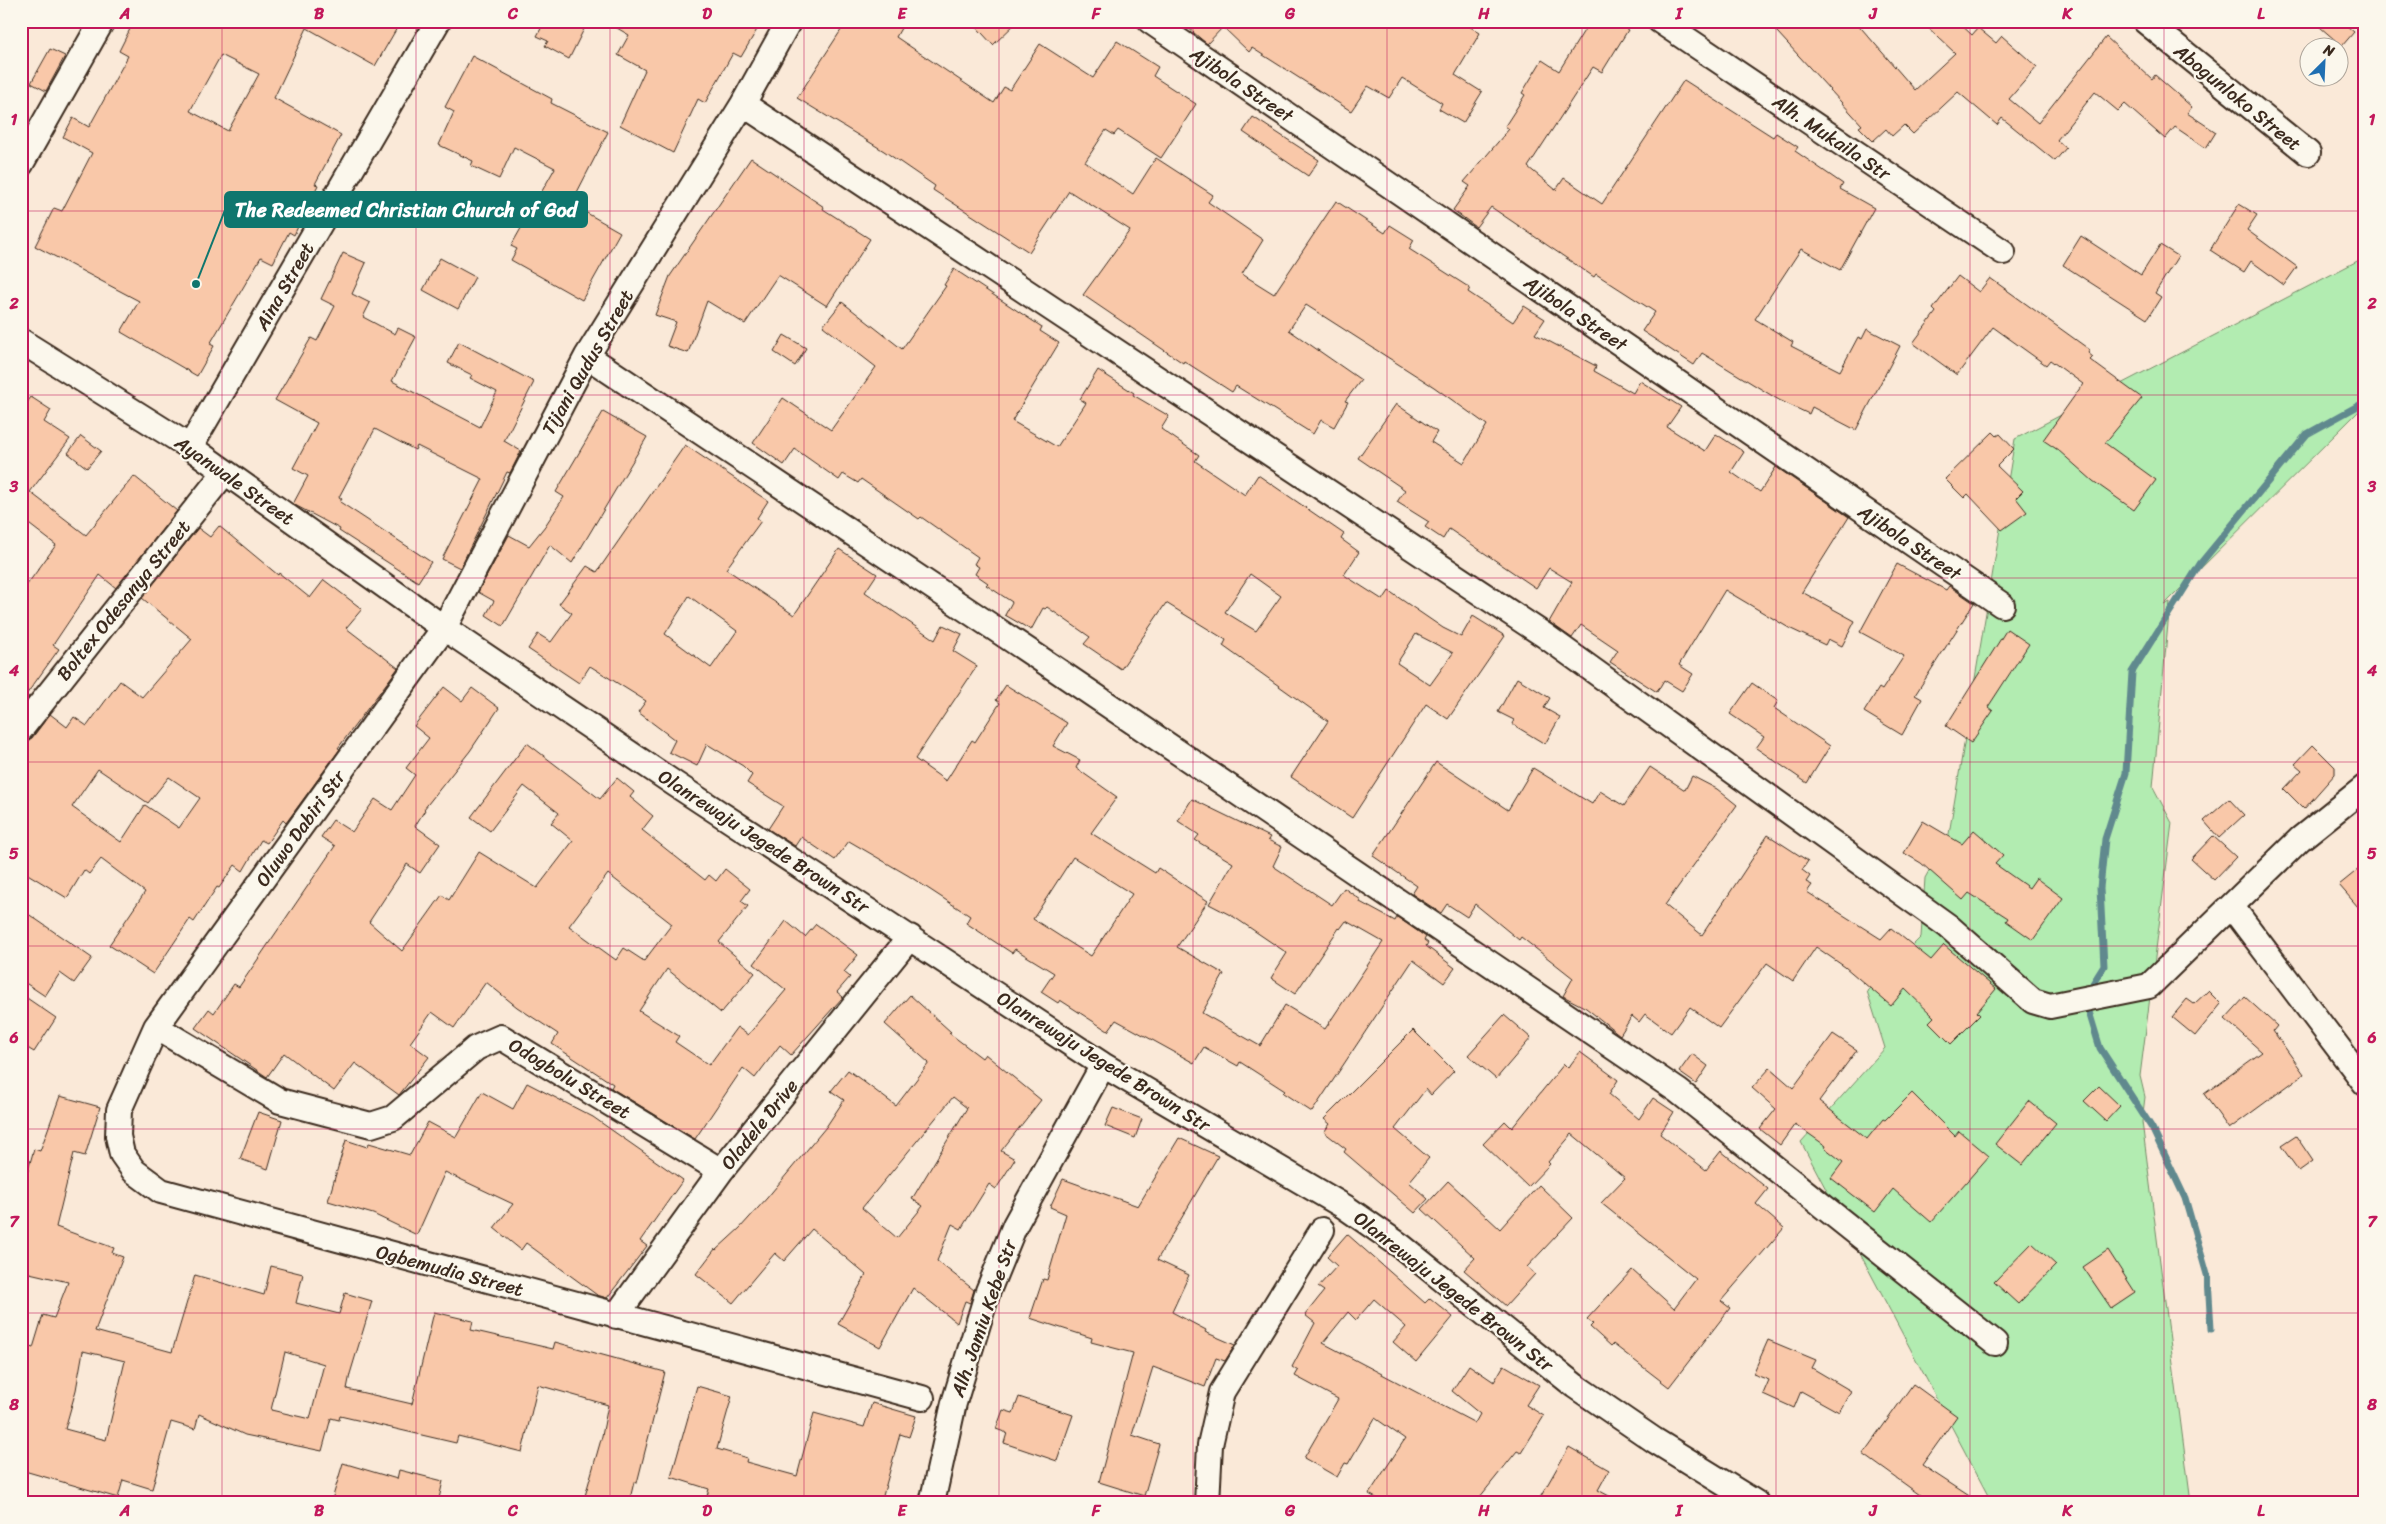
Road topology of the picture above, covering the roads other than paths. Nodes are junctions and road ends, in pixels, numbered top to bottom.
1 (102, 21) edge
2 (438, 21) edge
3 (788, 21) edge
4 (1150, 21) edge
5 (1660, 21) edge
6 (2145, 21) edge
7 (743, 104) junction
8 (2308, 153) dead end
9 (21, 164) edge
10 (2004, 252) dead end
11 (21, 341) edge
12 (587, 356) junction
13 (190, 447) junction
14 (225, 472) junction
15 (2002, 605) dead end
16 (444, 628) junction
17 (21, 728) edge
18 (2365, 787) edge
19 (2232, 907) junction
20 (910, 938) junction
21 (156, 1027) junction
22 (1103, 1065) junction
23 (2365, 1083) edge
24 (721, 1171) junction
25 (1322, 1230) dead end
26 (616, 1316) junction
27 (1995, 1344) dead end
28 (922, 1398) dead end
29 (932, 1503) edge
30 (1207, 1503) edge
31 (1756, 1503) edge

1 - 9 street
2 - 13 street, Aina Street
3 - 7 street, Tijani Qudus Street
4 - 15 street, Ajibola Street
5 - 10 street, Alh. Mukaila Str
6 - 8 street, Abogunloko Street
7 - 12 street, Tijani Qudus Street
7 - 19 street
11 - 13 street, Ayanwale Street
12 - 16 street, Tijani Qudus Street
12 - 27 street
13 - 14 street, Ayanwale Street
14 - 16 street, Ayanwale Street
14 - 17 street, Boltex Odesanya Street
16 - 20 street, Olanrewaju Jegede Brown Str
16 - 21 street, Oluwo Dabiri Str
18 - 19 street
19 - 23 street
20 - 22 street, Olanrewaju Jegede Brown Str
20 - 24 street, Oladele Drive
21 - 24 street, Odogbolu Street
21 - 26 street, Ogbemudia Street
22 - 29 street, Alh. Jamiu Kebe Str
22 - 31 street, Olanrewaju Jegede Brown Str
24 - 26 street, Oladele Drive
25 - 30 street
26 - 28 street, Ogbemudia Street

